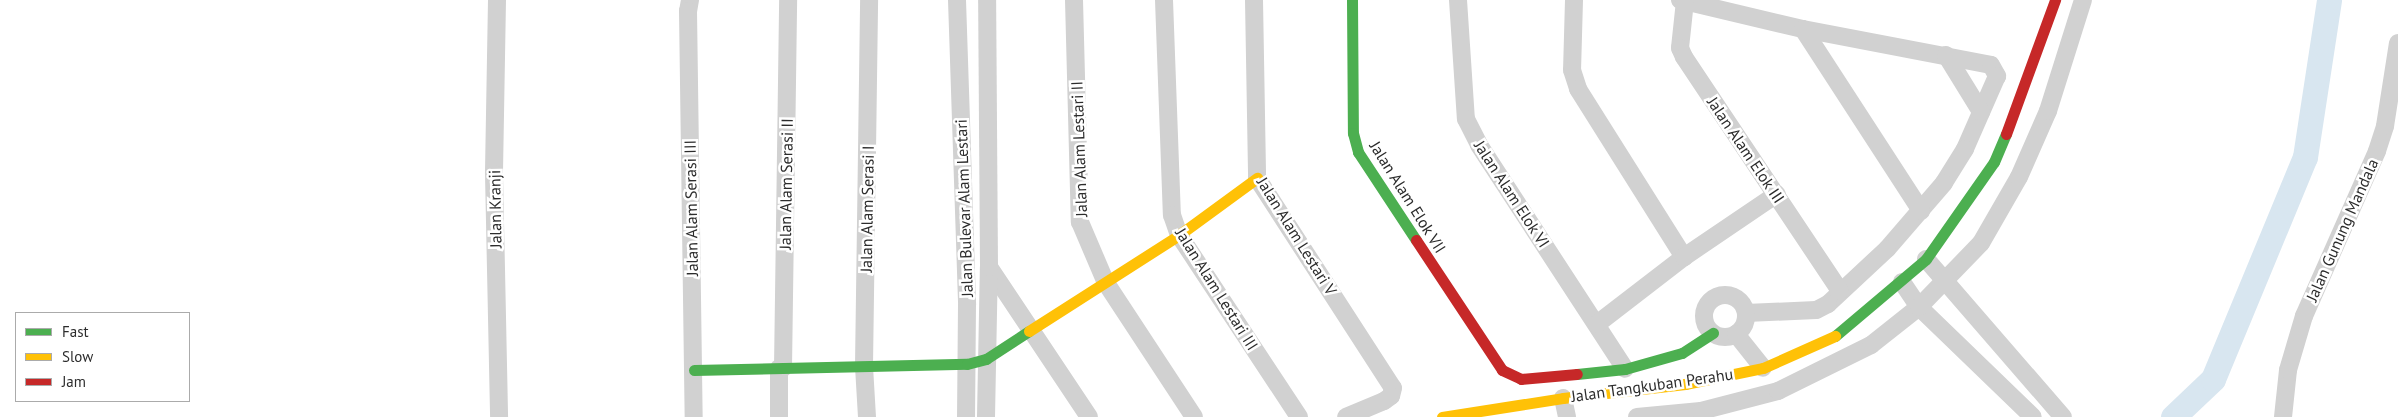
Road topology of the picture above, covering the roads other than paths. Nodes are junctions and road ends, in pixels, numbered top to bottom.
1 (497, 0) edge
2 (690, 0) edge
3 (788, 0) edge
4 (869, 0) edge
5 (957, 0) edge
6 (987, 0) edge
7 (1074, 0) edge
8 (1164, 0) edge
9 (1254, 0) edge
10 (1352, 0) edge
11 (1458, 0) edge
12 (1574, 0) edge
13 (2083, 0) edge
14 (1683, 1) edge
15 (2053, 8) edge
16 (2074, 28) junction
17 (1803, 29) junction
18 (2398, 43) edge
19 (1946, 55) junction
20 (1981, 112) junction
21 (1257, 178) junction
22 (1777, 194) junction
23 (1921, 211) junction
24 (1179, 235) junction
25 (1684, 257) junction
26 (1926, 259) junction
27 (989, 267) junction
28 (1944, 280) junction
29 (1902, 282) junction
30 (1106, 283) junction
31 (1840, 291) junction
32 (1919, 307) junction
33 (1746, 313) junction
34 (1596, 324) junction
35 (1032, 329) junction
36 (1713, 333) junction
37 (1736, 334) junction
38 (986, 359) junction
39 (967, 364) junction
40 (2016, 364) junction
41 (864, 366) junction
42 (781, 368) junction
43 (1763, 368) junction
44 (1625, 369) junction
45 (694, 370) junction
46 (2000, 384) junction
47 (1563, 398) junction
48 (1735, 411) edge
49 (499, 417) edge
50 (694, 417) edge
51 (780, 417) edge
52 (867, 417) edge
53 (966, 417) edge
54 (986, 417) edge
55 (1089, 417) edge
56 (1194, 417) edge
57 (1299, 417) edge
58 (1346, 417) edge
59 (1442, 417) edge
60 (1567, 417) edge
61 (1637, 417) edge
62 (2033, 417) edge
63 (2064, 417) edge
64 (2283, 417) edge

1 - 49 street, Jalan Kranji
2 - 45 street, Jalan Alam Serasi III
3 - 42 street, Jalan Alam Serasi II
4 - 41 street, Jalan Alam Serasi I
5 - 39 street, Jalan Bulevar Alam Lestari
6 - 27 street, Jalan Bulevar Alam Lestari
7 - 30 street, Jalan Alam Lestari II
8 - 24 street, Jalan Alam Lestari III
9 - 21 street, Jalan Alam Lestari V
10 - 44 street, Jalan Alam Elok VII
11 - 34 street, Jalan Alam Elok VI
12 - 25 street
13 - 16 street, Jalan Tangkuban Perahu
14 - 17 street
14 - 22 street, Jalan Alam Elok III
15 - 16 street
15 - 26 street, Jalan Tangkuban Perahu
16 - 28 street, Jalan Tangkuban Perahu
17 - 19 street
17 - 23 street
18 - 64 street, Jalan Gunung Mandala
19 - 20 street
19 - 20 street
20 - 23 street
21 - 24 street
21 - 58 street, Jalan Alam Lestari V
22 - 25 street
22 - 31 street, Jalan Alam Elok III
23 - 31 street
24 - 30 street
24 - 57 street, Jalan Alam Lestari III
25 - 34 street
26 - 28 street
26 - 29 street, Jalan Tangkuban Perahu
27 - 35 street
27 - 38 street, Jalan Bulevar Alam Lestari
28 - 32 street, Jalan Tangkuban Perahu
28 - 40 street
29 - 32 street
29 - 43 street, Jalan Tangkuban Perahu
30 - 35 street
30 - 56 street, Jalan Alam Lestari II
31 - 33 street
32 - 46 street
32 - 48 street, Jalan Tangkuban Perahu
33 - 36 street
33 - 37 street
34 - 44 street, Jalan Alam Elok VI
35 - 38 street
35 - 55 street
36 - 37 street
36 - 44 street
37 - 43 street
38 - 39 street
38 - 54 street, Jalan Bulevar Alam Lestari
39 - 41 street
39 - 53 street, Jalan Bulevar Alam Lestari
40 - 46 street
40 - 63 street
41 - 42 street
41 - 52 street, Jalan Alam Serasi I
42 - 45 street
42 - 51 street, Jalan Alam Serasi II
43 - 47 street, Jalan Tangkuban Perahu
45 - 50 street, Jalan Alam Serasi III
46 - 62 street
47 - 59 street, Jalan Tangkuban Perahu
47 - 60 street
48 - 61 street, Jalan Tangkuban Perahu

